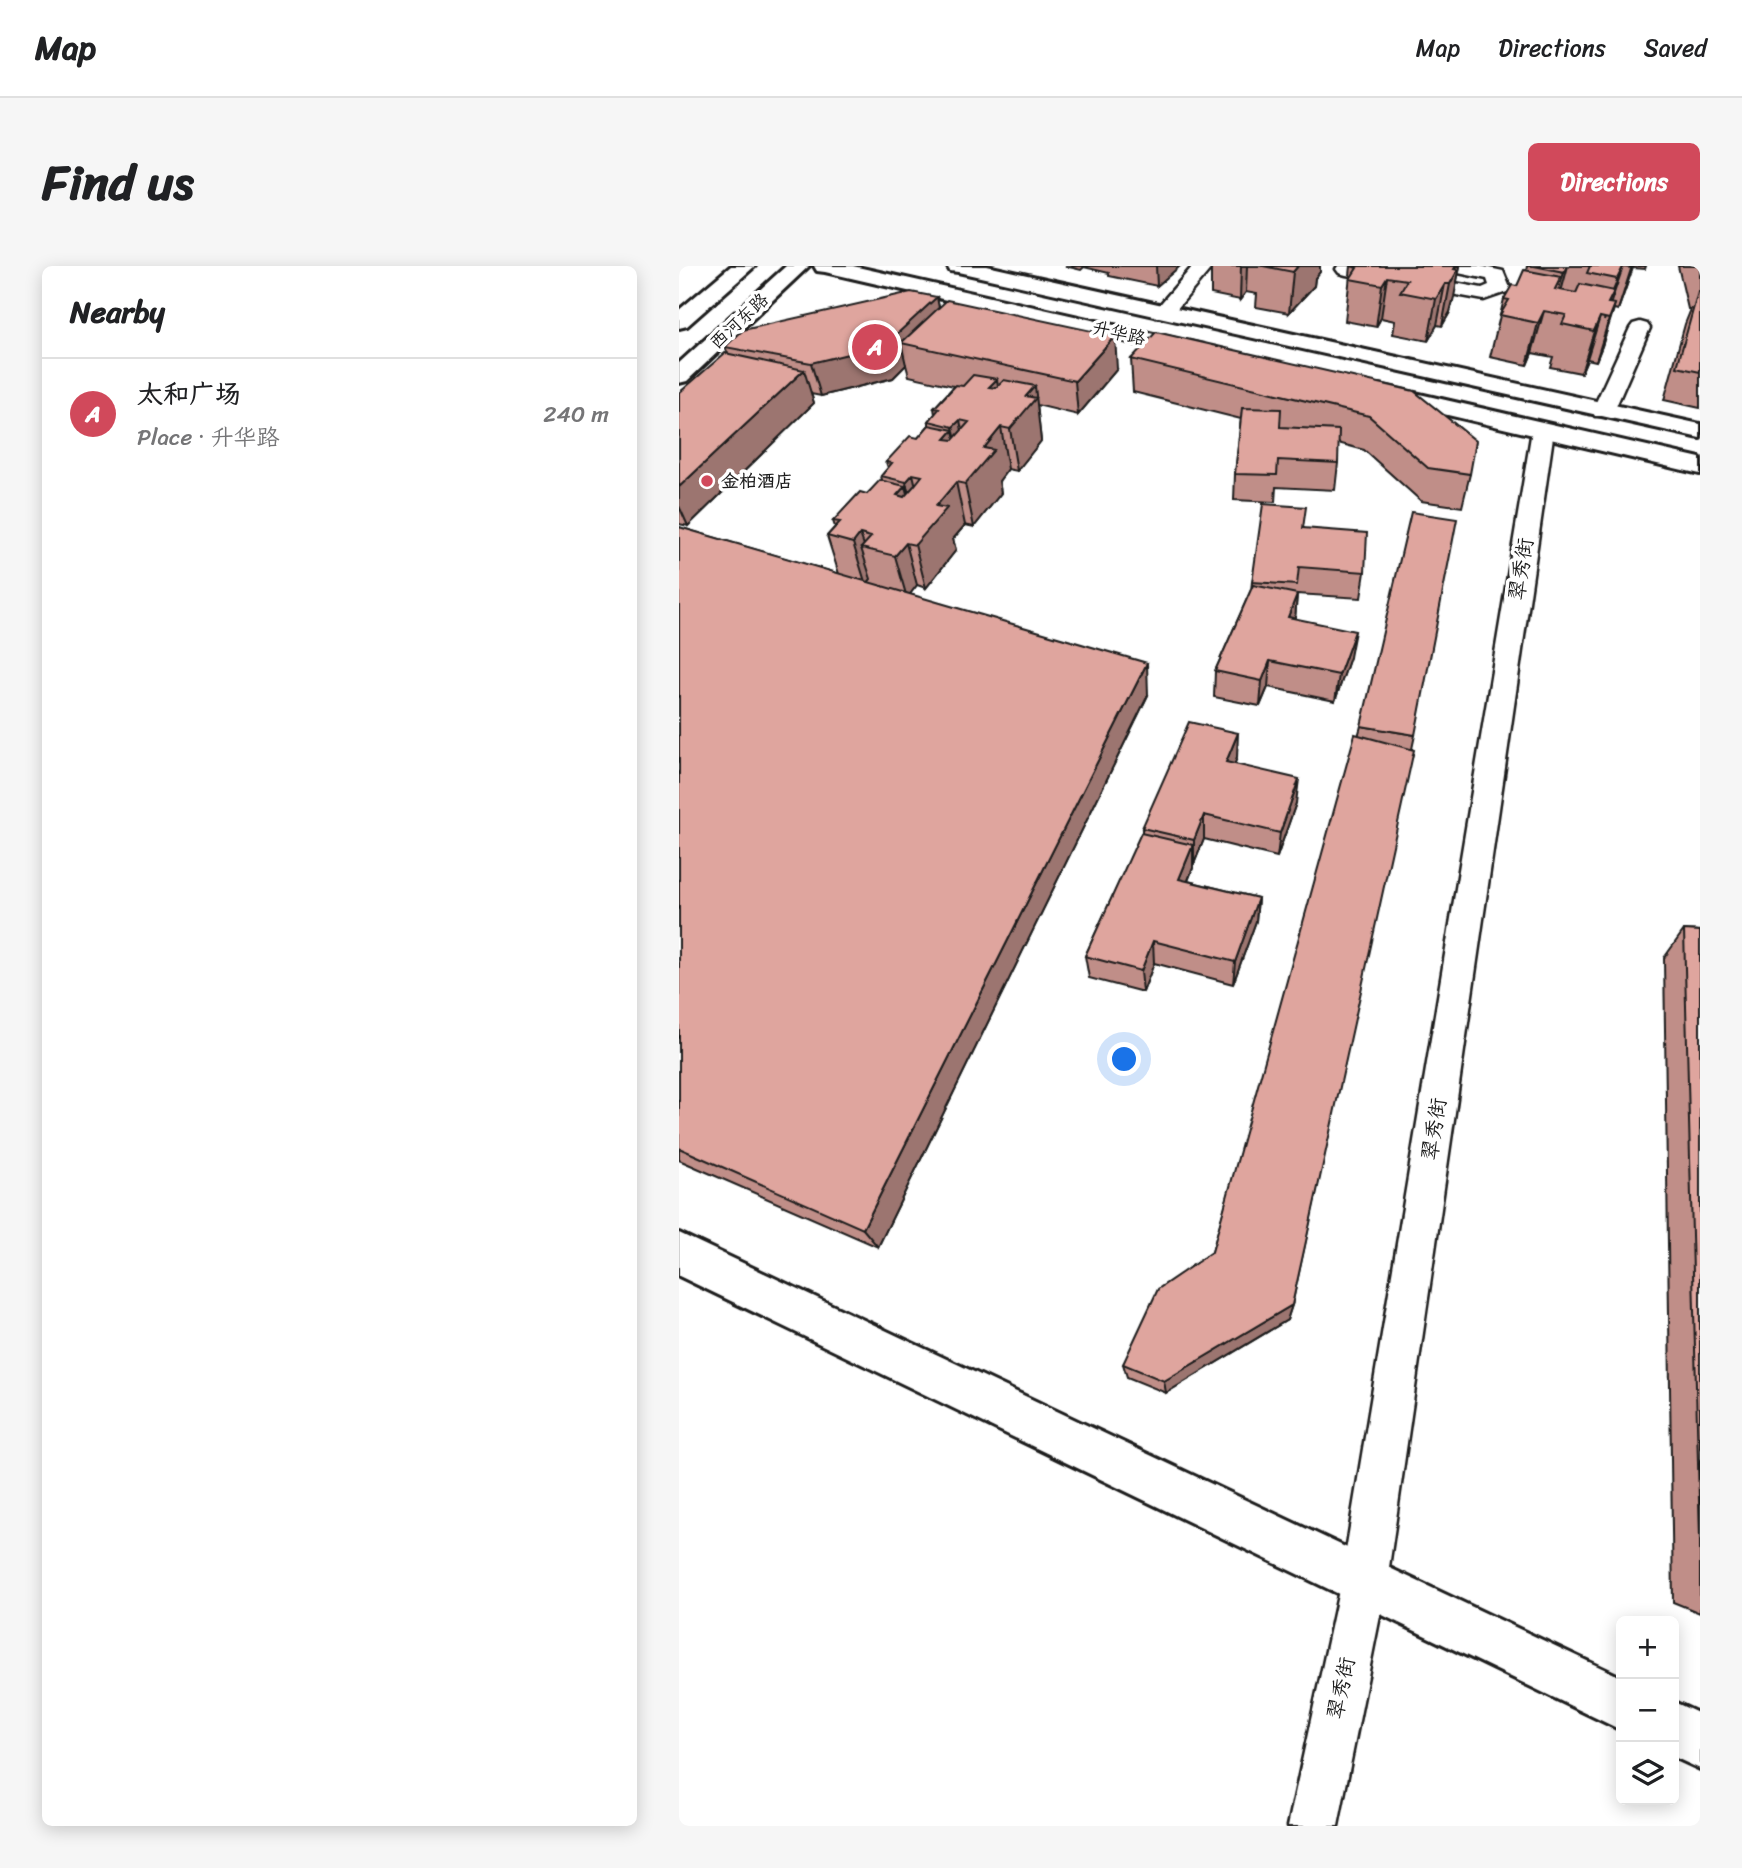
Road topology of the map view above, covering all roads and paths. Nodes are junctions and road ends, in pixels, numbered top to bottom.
1 (744, 266) edge
2 (798, 266) edge
3 (825, 266) edge
4 (958, 266) edge
5 (1203, 266) edge
6 (1451, 266) edge
7 (1341, 267) edge
8 (1163, 313) junction
9 (679, 321) edge
10 (1640, 328) dead end
11 (1219, 356) edge
12 (679, 376) edge
13 (1355, 387) edge
14 (1603, 411) junction
15 (1543, 430) junction
16 (1700, 431) edge
17 (1700, 466) edge
18 (679, 1254) edge
19 (1364, 1581) junction
20 (1616, 1702) edge
21 (1679, 1732) edge
22 (1700, 1742) edge
23 (1313, 1826) edge

1 - 9 main road, 西河东路
2 - 12 main road, 西河东路
3 - 11 main road, 升华路
4 - 8 main road, 升华路
5 - 8 street
6 - 7 street
8 - 14 main road, 升华路
10 - 14 street
13 - 15 main road
14 - 16 main road, 升华路
15 - 17 main road
15 - 19 street, 翠秀街
18 - 19 main road
19 - 20 main road
19 - 23 street, 翠秀街
21 - 22 main road

